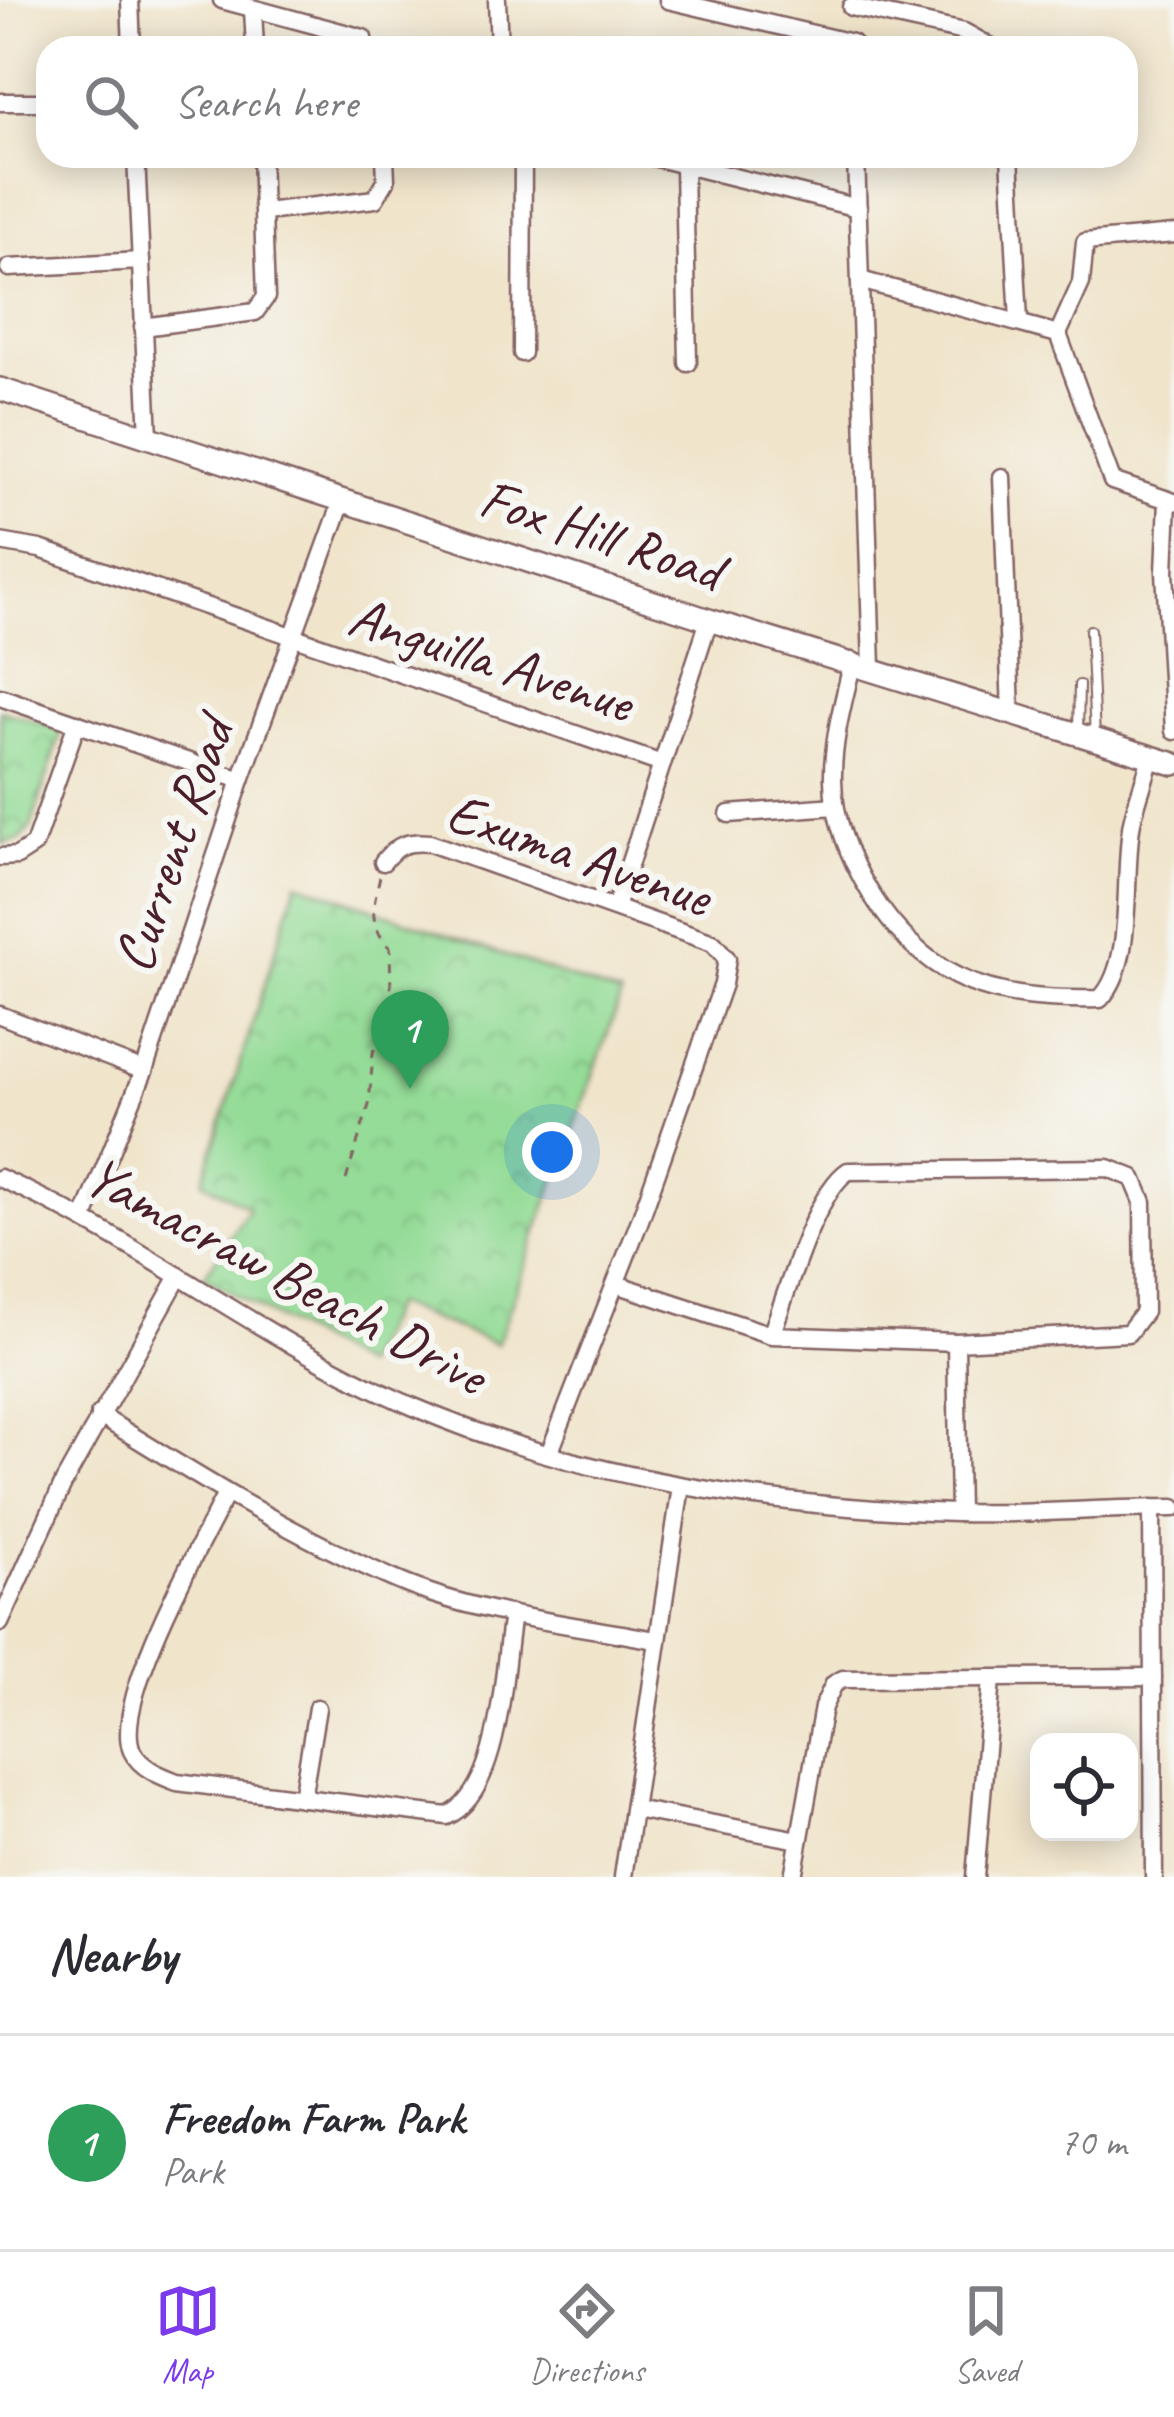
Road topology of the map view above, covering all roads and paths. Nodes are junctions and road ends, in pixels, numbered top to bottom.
1 (130, 0) edge
2 (222, 0) edge
3 (497, 0) edge
4 (668, 0) edge
5 (851, 4) edge
6 (253, 10) junction
7 (132, 36) edge
8 (254, 36) edge
9 (355, 36) edge
10 (498, 36) edge
11 (812, 36) edge
12 (852, 36) edge
13 (971, 36) edge
14 (0, 102) edge
15 (36, 102) edge
16 (137, 168) edge
17 (262, 168) edge
18 (385, 168) edge
19 (523, 168) edge
20 (683, 168) edge
21 (687, 168) edge
22 (856, 168) edge
23 (1011, 168) edge
24 (858, 208) junction
25 (265, 212) junction
26 (1174, 234) edge
27 (141, 261) junction
28 (9, 268) dead end
29 (860, 280) junction
30 (1019, 321) junction
31 (143, 327) junction
32 (1058, 334) junction
33 (522, 353) dead end
34 (688, 363) dead end
35 (0, 389) edge
36 (149, 437) junction
37 (1002, 476) dead end
38 (343, 499) junction
39 (1171, 501) edge
40 (0, 542) edge
41 (709, 620) junction
42 (1090, 630) dead end
43 (291, 640) junction
44 (862, 664) junction
45 (1079, 685) dead end
46 (0, 697) edge
47 (1011, 712) junction
48 (77, 723) junction
49 (1174, 731) edge
50 (1086, 736) junction
51 (1151, 757) junction
52 (662, 764) junction
53 (1174, 764) edge
54 (241, 780) junction
55 (835, 806) junction
56 (729, 814) dead end
57 (0, 856) edge
58 (383, 862) joint
59 (616, 905) junction
60 (0, 1015) edge
61 (144, 1071) junction
62 (0, 1178) edge
63 (346, 1180) dead end
64 (84, 1218) junction
65 (179, 1276) junction
66 (616, 1284) junction
67 (771, 1335) junction
68 (956, 1342) junction
69 (99, 1415) junction
70 (549, 1454) junction
71 (681, 1486) junction
72 (226, 1494) junction
73 (1152, 1508) junction
74 (1174, 1508) edge
75 (959, 1513) junction
76 (512, 1614) junction
77 (0, 1623) edge
78 (656, 1640) junction
79 (1153, 1677) junction
80 (992, 1679) junction
81 (317, 1708) dead end
82 (302, 1798) junction
83 (634, 1809) junction
84 (799, 1840) junction
85 (623, 1877) edge
86 (793, 1877) edge
87 (976, 1877) edge
88 (1154, 1877) edge

1 - 7 street
2 - 6 street
3 - 10 street
4 - 11 street
5 - 12 street
5 - 13 street
6 - 8 street
6 - 9 street
14 - 15 street
16 - 27 street
17 - 25 street
18 - 25 street
19 - 33 street
20 - 34 street
21 - 24 street
22 - 24 street
23 - 30 street
24 - 29 street
25 - 31 street
26 - 32 street
27 - 28 street
27 - 31 street
29 - 30 street
29 - 44 street
30 - 32 street
31 - 36 street
32 - 39 street
35 - 36 main road, Fox Hill Road
36 - 38 main road, Fox Hill Road
37 - 47 street
38 - 41 main road, Fox Hill Road
38 - 43 street, Current Road
39 - 49 street
40 - 43 street, Anguilla Avenue
41 - 44 main road, Fox Hill Road
41 - 52 street
42 - 50 lane
43 - 52 street, Anguilla Avenue
43 - 54 street, Current Road
44 - 47 main road, Fox Hill Road
44 - 55 street
45 - 50 lane
46 - 48 street
47 - 50 main road, Fox Hill Road
48 - 54 street
48 - 57 street
50 - 51 main road, Fox Hill Road
51 - 53 main road, Fox Hill Road
51 - 55 street
52 - 59 street
54 - 61 street, Current Road
55 - 56 street
58 - 59 street, Exuma Avenue
58 - 63 path
59 - 66 street, Exuma Avenue
60 - 61 street
61 - 64 street, Current Road
62 - 64 street, Yamacraw Beach Drive
64 - 65 street, Yamacraw Beach Drive
65 - 69 street
65 - 70 street, Yamacraw Beach Drive
66 - 67 street
66 - 70 street, Exuma Avenue
67 - 68 street
67 - 68 street
68 - 75 street
69 - 72 street
69 - 77 street
70 - 71 street, Yamacraw Beach Drive
71 - 75 street, Yamacraw Beach Drive
71 - 78 street
72 - 76 street
72 - 82 street
73 - 74 street, Yamacraw Beach Drive
73 - 75 street, Yamacraw Beach Drive
73 - 79 street
76 - 78 street
76 - 82 street
78 - 83 street
79 - 80 street
79 - 88 street
80 - 84 street
80 - 87 street
81 - 82 street
83 - 84 street
83 - 85 street
84 - 86 street

